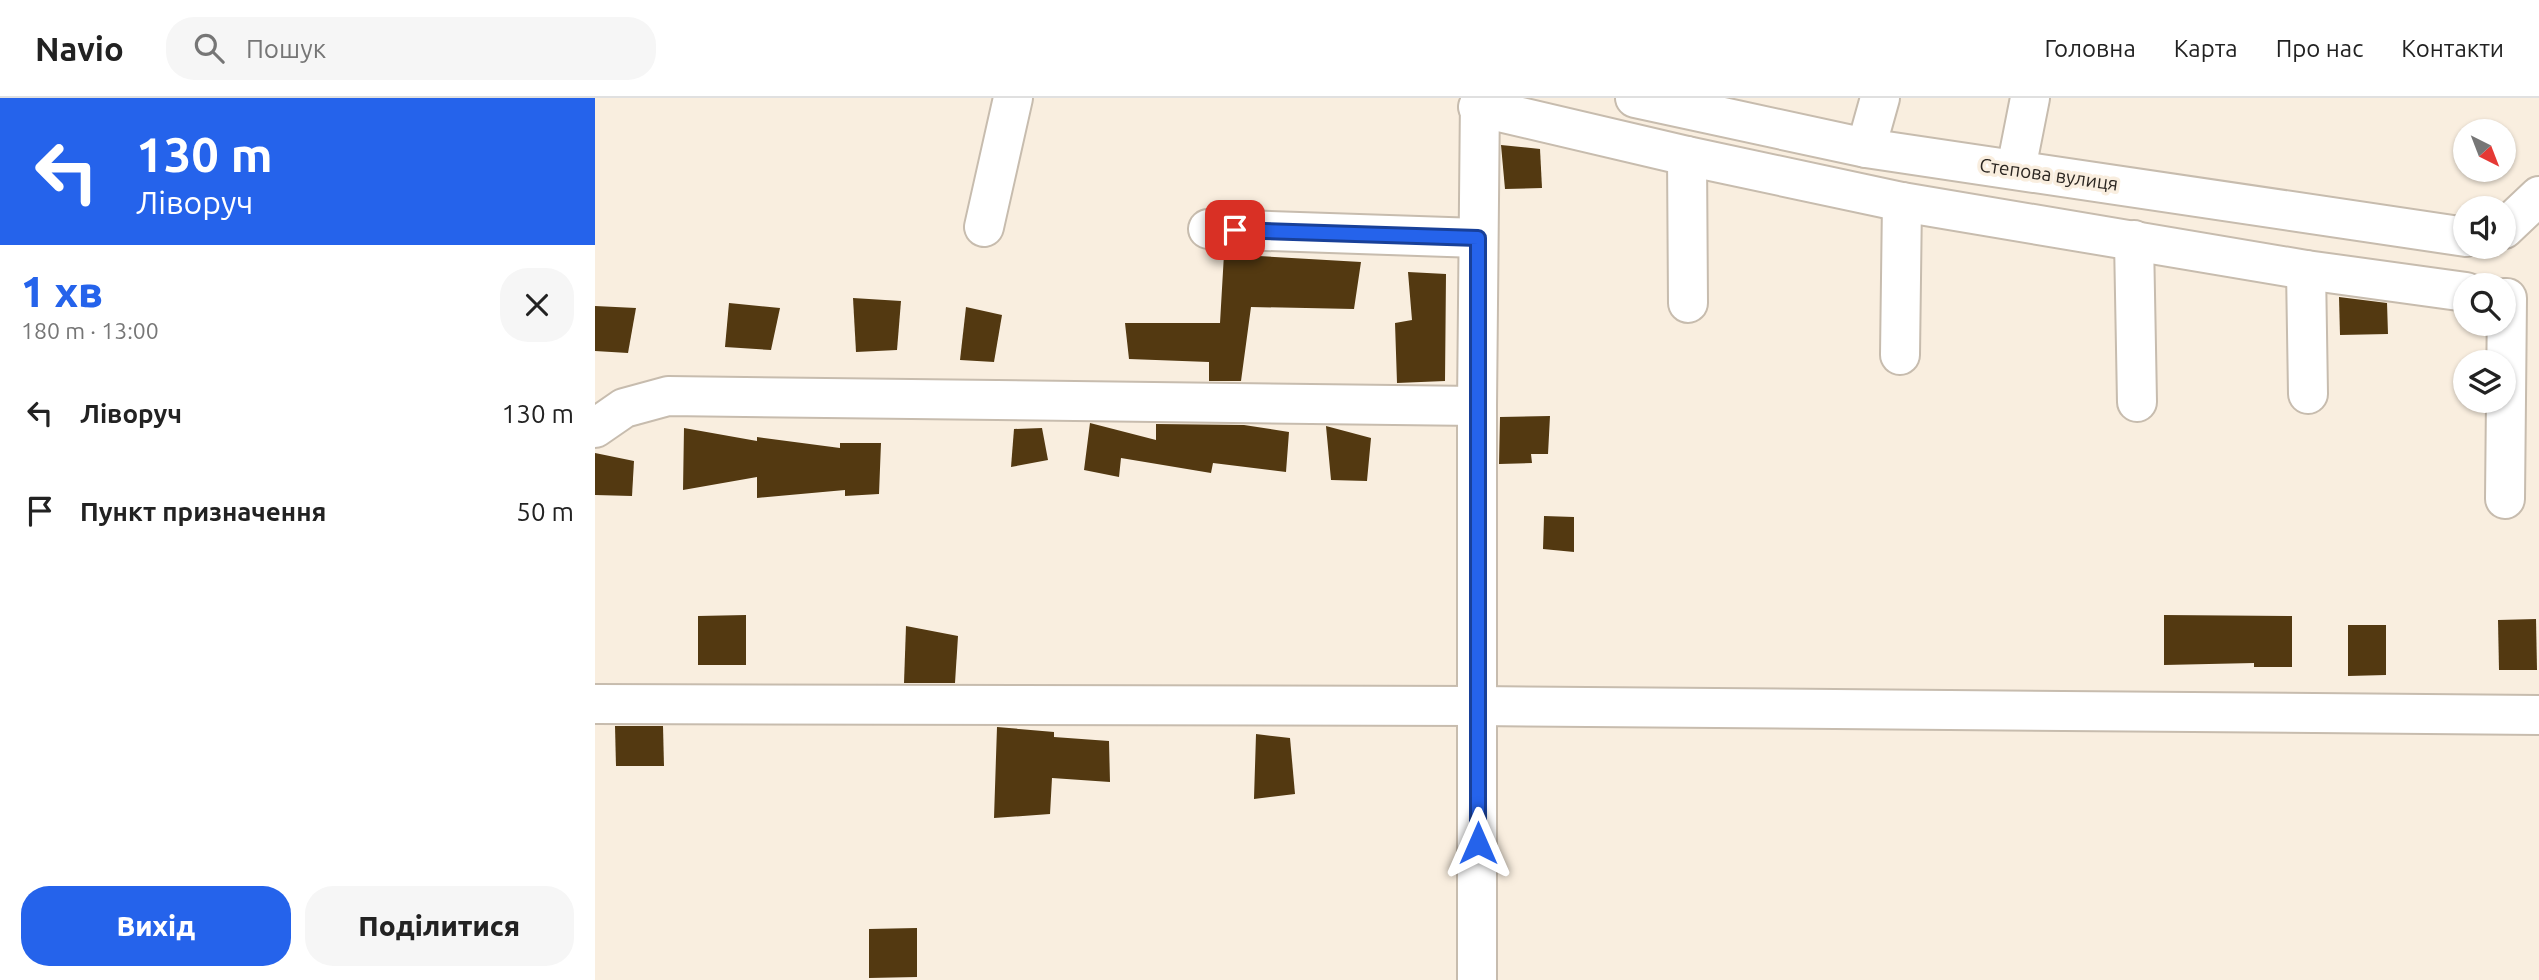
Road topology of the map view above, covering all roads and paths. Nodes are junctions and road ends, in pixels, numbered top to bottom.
1 (1013, 98) edge
2 (1635, 98) edge
3 (1880, 98) edge
4 (2030, 98) edge
5 (1479, 103) edge
6 (1866, 148) junction
7 (1687, 156) junction
8 (2016, 169) junction
9 (2539, 196) edge
10 (1902, 202) junction
11 (2516, 218) edge
12 (984, 228) dead end
13 (1208, 229) dead end
14 (2453, 235) edge
15 (1478, 238) junction
16 (2516, 239) edge
17 (2539, 239) edge
18 (2134, 240) junction
19 (2306, 270) junction
20 (2453, 290) edge
21 (1688, 303) dead end
22 (2505, 336) edge
23 (1900, 355) dead end
24 (2308, 394) dead end
25 (2137, 402) dead end
26 (1476, 406) junction
27 (595, 428) edge
28 (2505, 499) dead end
29 (595, 704) edge
30 (1478, 706) junction
31 (2539, 715) edge
32 (1477, 980) edge

1 - 12 street
2 - 6 street, Степова вулиця
3 - 6 street
4 - 8 street
5 - 7 street
5 - 15 street
6 - 8 street, Степова вулиця
7 - 10 street
7 - 21 street
8 - 14 street, Степова вулиця
9 - 11 street
10 - 18 street
10 - 23 street
13 - 15 street
15 - 26 street
16 - 17 street
18 - 19 street
18 - 25 street
19 - 20 street
19 - 24 street
22 - 28 street
26 - 27 street
26 - 30 street
29 - 30 street
30 - 31 street
30 - 32 street

